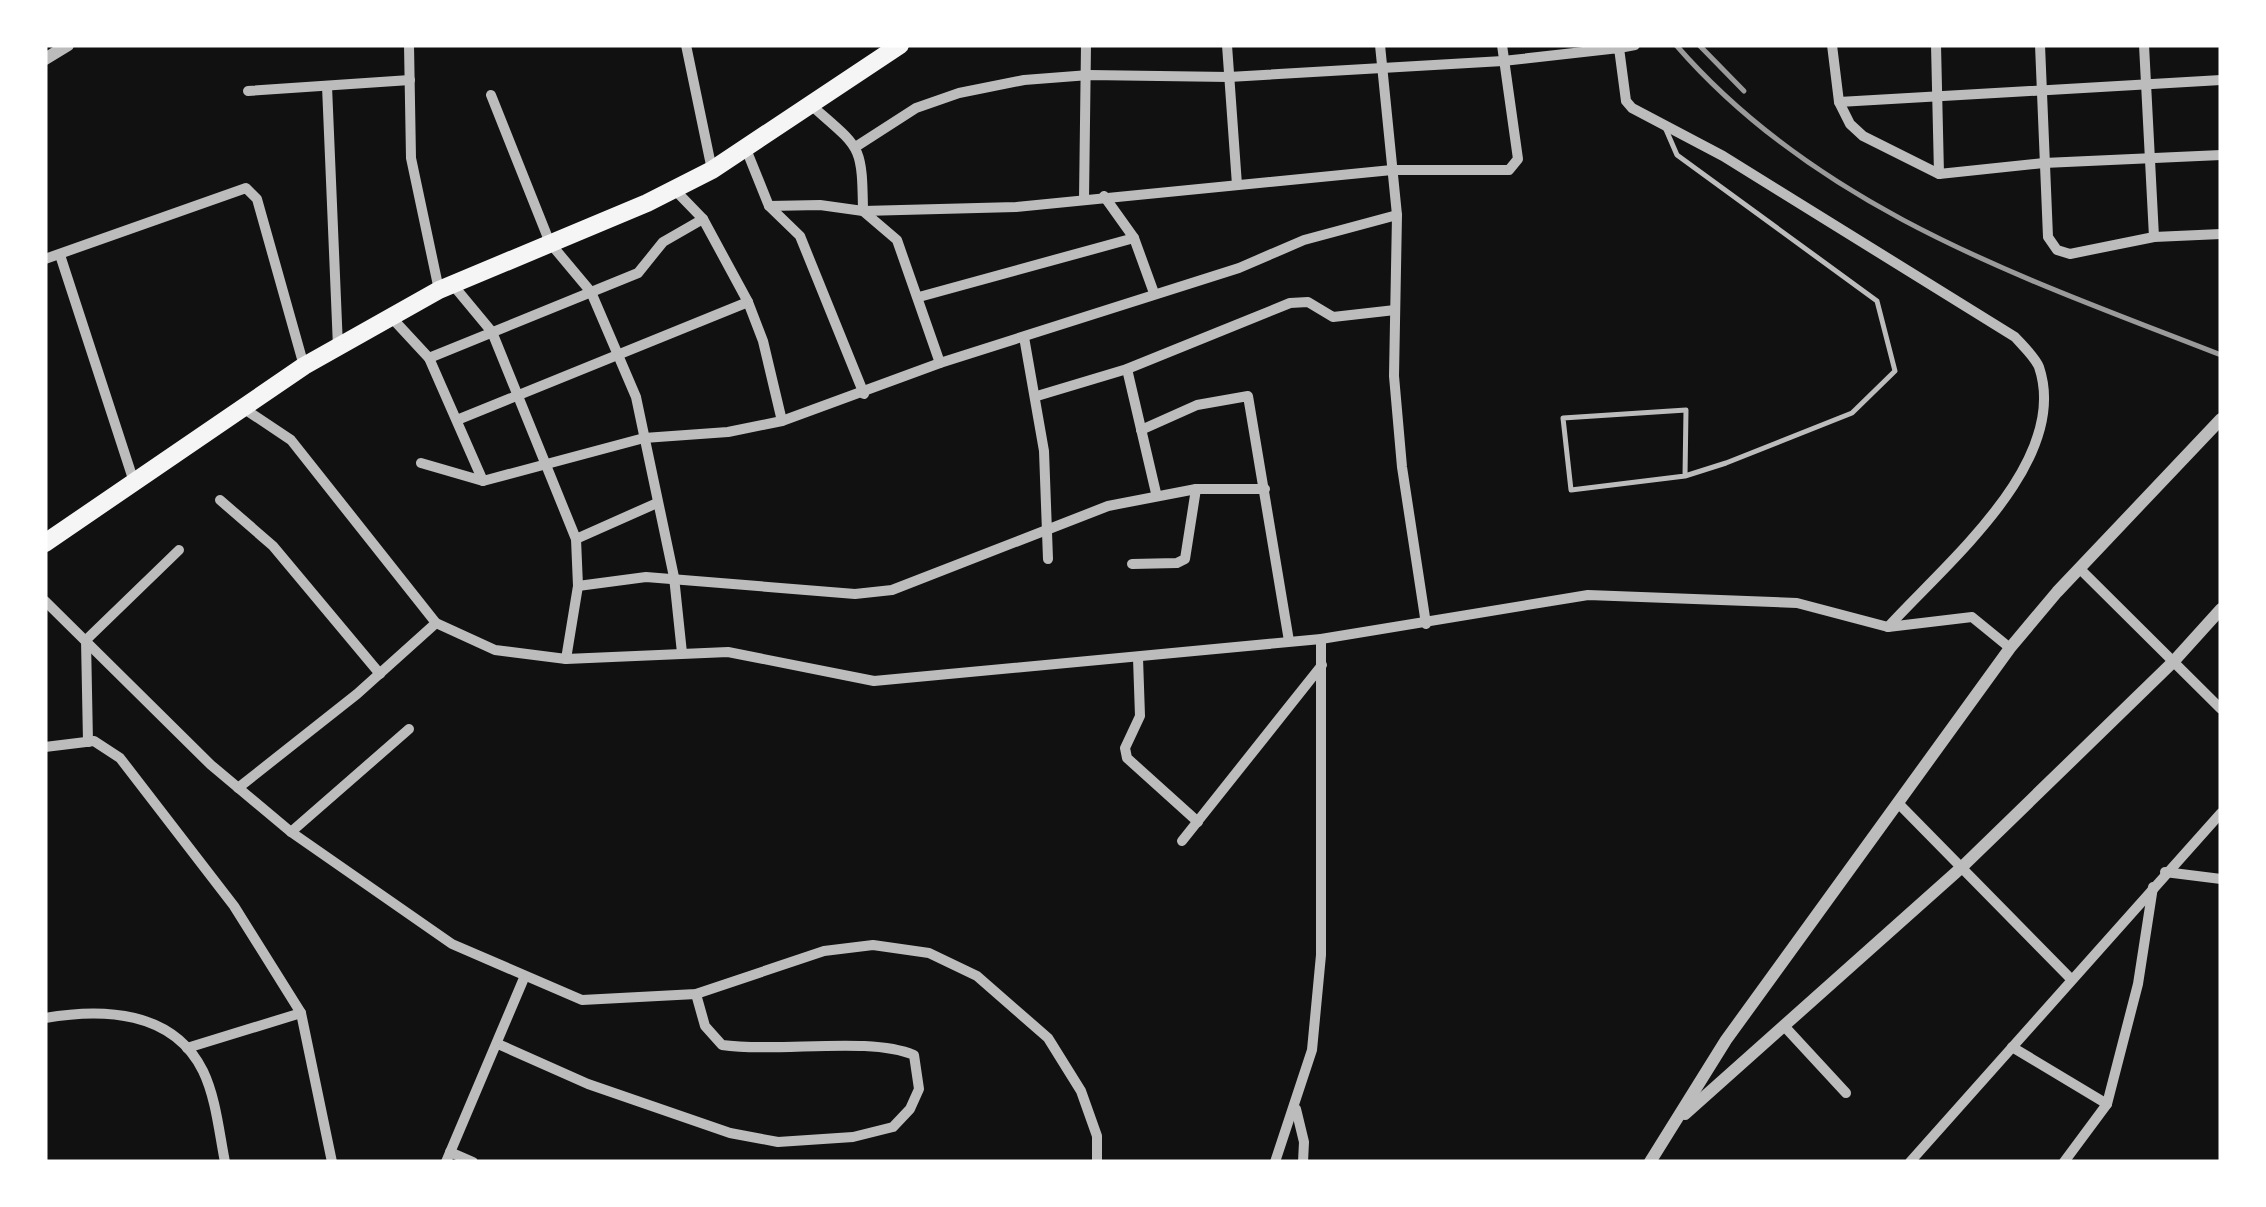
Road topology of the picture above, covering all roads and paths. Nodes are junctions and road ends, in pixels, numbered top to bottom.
1 (68, 45) edge
2 (409, 45) edge
3 (686, 45) edge
4 (900, 45) edge
5 (1086, 45) edge
6 (1227, 45) edge
7 (1380, 45) edge
8 (1502, 45) edge
9 (1634, 45) edge
10 (1832, 45) edge
11 (1936, 45) edge
12 (2040, 45) edge
13 (2144, 45) edge
14 (1618, 48) junction
15 (45, 59) edge
16 (1503, 61) junction
17 (1381, 65) junction
18 (1089, 75) junction
19 (1229, 77) junction
20 (410, 80) junction
21 (2221, 80) edge
22 (2144, 81) junction
23 (326, 86) junction
24 (2040, 87) junction
25 (248, 91) dead end
26 (492, 95) dead end
27 (1940, 96) junction
28 (1839, 102) junction
29 (812, 106) junction
30 (1664, 124) junction
31 (857, 146) junction
32 (746, 149) junction
33 (2221, 155) edge
34 (2150, 160) junction
35 (2044, 163) junction
36 (712, 170) junction
37 (1392, 170) junction
38 (1940, 174) junction
39 (1237, 185) junction
40 (674, 189) junction
41 (1104, 196) junction
42 (1084, 199) junction
43 (769, 206) junction
44 (862, 211) junction
45 (1397, 215) junction
46 (703, 219) junction
47 (2221, 234) edge
48 (2154, 237) junction
49 (1134, 238) junction
50 (550, 243) junction
51 (60, 255) junction
52 (45, 259) edge
53 (446, 287) junction
54 (591, 292) junction
55 (1154, 293) junction
56 (918, 297) junction
57 (748, 302) junction
58 (1396, 310) junction
59 (391, 317) junction
60 (492, 332) junction
61 (1024, 337) junction
62 (338, 347) junction
63 (616, 354) junction
64 (429, 358) junction
65 (940, 363) junction
66 (304, 366) junction
67 (1127, 370) junction
68 (864, 394) junction
69 (516, 395) junction
70 (1037, 396) junction
71 (242, 408) junction
72 (2221, 419) edge
73 (457, 420) junction
74 (782, 421) junction
75 (1142, 430) junction
76 (644, 438) junction
77 (421, 463) dead end
78 (546, 466) junction
79 (1685, 476) junction
80 (483, 481) junction
81 (134, 482) junction
82 (1196, 489) junction
83 (1265, 490) junction
84 (1156, 493) junction
85 (220, 500) dead end
86 (658, 502) junction
87 (1044, 527) junction
88 (576, 539) junction
89 (45, 542) edge
90 (180, 550) dead end
91 (1048, 559) dead end
92 (1132, 564) dead end
93 (2080, 568) junction
94 (674, 577) junction
95 (578, 586) junction
96 (45, 600) edge
97 (2221, 608) edge
98 (436, 623) junction
99 (1426, 624) junction
100 (1888, 627) junction
101 (1321, 639) junction
102 (86, 640) junction
103 (1289, 641) junction
104 (2010, 648) junction
105 (682, 653) junction
106 (1138, 658) junction
107 (566, 659) junction
108 (2174, 661) junction
109 (1322, 665) junction
110 (380, 674) junction
111 (2221, 709) edge
112 (408, 730) dead end
113 (88, 742) junction
114 (45, 747) edge
115 (238, 788) junction
116 (1899, 804) junction
117 (2221, 813) edge
118 (1198, 822) junction
119 (290, 832) junction
120 (1182, 841) dead end
121 (1962, 868) junction
122 (2165, 872) junction
123 (2221, 879) edge
124 (2153, 885) junction
125 (524, 978) junction
126 (2072, 978) junction
127 (696, 994) junction
128 (301, 1013) junction
129 (45, 1018) edge
130 (1784, 1027) junction
131 (498, 1044) junction
132 (2012, 1047) junction
133 (188, 1048) junction
134 (1846, 1093) dead end
135 (2106, 1104) junction
136 (1295, 1106) junction
137 (1679, 1118) junction
138 (448, 1157) edge
139 (224, 1162) edge
140 (332, 1162) edge
141 (473, 1162) edge
142 (1097, 1162) edge
143 (1275, 1162) edge
144 (1303, 1162) edge
145 (1650, 1162) edge
146 (1910, 1162) edge
147 (2064, 1162) edge

1 - 15 street
2 - 20 street
3 - 36 street
4 - 29 main road
5 - 18 street
6 - 19 street
7 - 17 street
8 - 16 street
9 - 14 street
10 - 28 street
11 - 27 street
12 - 24 street
13 - 22 street
14 - 16 street
14 - 30 street
16 - 17 street
16 - 37 street
17 - 19 street
17 - 37 street
18 - 19 street
18 - 31 street
18 - 42 street
19 - 39 street
20 - 23 street
20 - 53 street
21 - 22 street
22 - 24 street
22 - 34 street
23 - 25 street
23 - 62 street
24 - 27 street
24 - 35 street
26 - 50 street
27 - 28 street
27 - 38 street
28 - 38 street
29 - 31 street
29 - 32 main road
30 - 79 lane
30 - 100 street
31 - 44 street
32 - 36 main road
32 - 43 street
33 - 34 street
34 - 35 street
34 - 48 street
35 - 38 street
35 - 48 street
36 - 40 main road
37 - 39 street
37 - 45 street
39 - 41 street
40 - 46 street
40 - 50 main road
41 - 42 street
41 - 49 street
42 - 44 street
43 - 44 street
43 - 68 street
44 - 56 street
45 - 55 street
45 - 58 street
46 - 54 street
46 - 57 street
47 - 48 street
49 - 55 street
49 - 56 street
50 - 53 main road
50 - 54 street
51 - 52 street
51 - 66 street
51 - 81 street
53 - 59 main road
53 - 60 street
54 - 60 street
54 - 63 street
55 - 61 street
56 - 65 street
57 - 63 street
57 - 74 street
58 - 67 street
58 - 99 street
59 - 62 main road
59 - 64 street
60 - 64 street
60 - 69 street
61 - 65 street
61 - 70 street
62 - 66 main road
63 - 69 street
63 - 76 street
64 - 73 street
65 - 68 street
66 - 71 main road
67 - 70 street
67 - 75 street
68 - 74 street
69 - 73 street
69 - 78 street
70 - 87 street
71 - 81 main road
71 - 98 street
72 - 93 street
73 - 80 street
74 - 76 street
75 - 83 street
75 - 84 street
76 - 78 street
76 - 86 street
77 - 80 street
78 - 80 street
78 - 88 street
79 - 79 lane
81 - 89 main road
82 - 83 street
82 - 84 street
82 - 92 street
83 - 103 street
84 - 87 street
85 - 110 street
86 - 88 street
86 - 94 street
87 - 91 street
87 - 94 street
88 - 95 street
90 - 102 street
93 - 104 street
93 - 108 street
94 - 95 street
94 - 105 street
95 - 107 street
96 - 102 street
97 - 108 street
98 - 107 street
98 - 110 street
99 - 100 street
99 - 101 street
100 - 104 street
101 - 103 street
101 - 109 street
102 - 113 street
102 - 115 street
103 - 106 street
104 - 116 street
105 - 106 street
105 - 107 street
106 - 118 street
108 - 111 street
108 - 121 street
109 - 118 street
109 - 136 street
110 - 115 street
112 - 119 street
113 - 114 street
113 - 128 street
115 - 119 street
116 - 121 street
116 - 137 street
117 - 122 street
118 - 120 street
119 - 125 street
121 - 126 street
121 - 130 street
122 - 123 street
122 - 124 street
124 - 126 street
124 - 135 street
125 - 127 street
125 - 131 street
126 - 132 street
127 - 131 street
127 - 142 street
128 - 133 street
128 - 140 street
129 - 133 street
130 - 134 street
130 - 137 street
131 - 138 street
132 - 135 street
132 - 146 street
133 - 139 street
135 - 147 street
136 - 143 street
136 - 144 street
137 - 145 street
138 - 141 street

